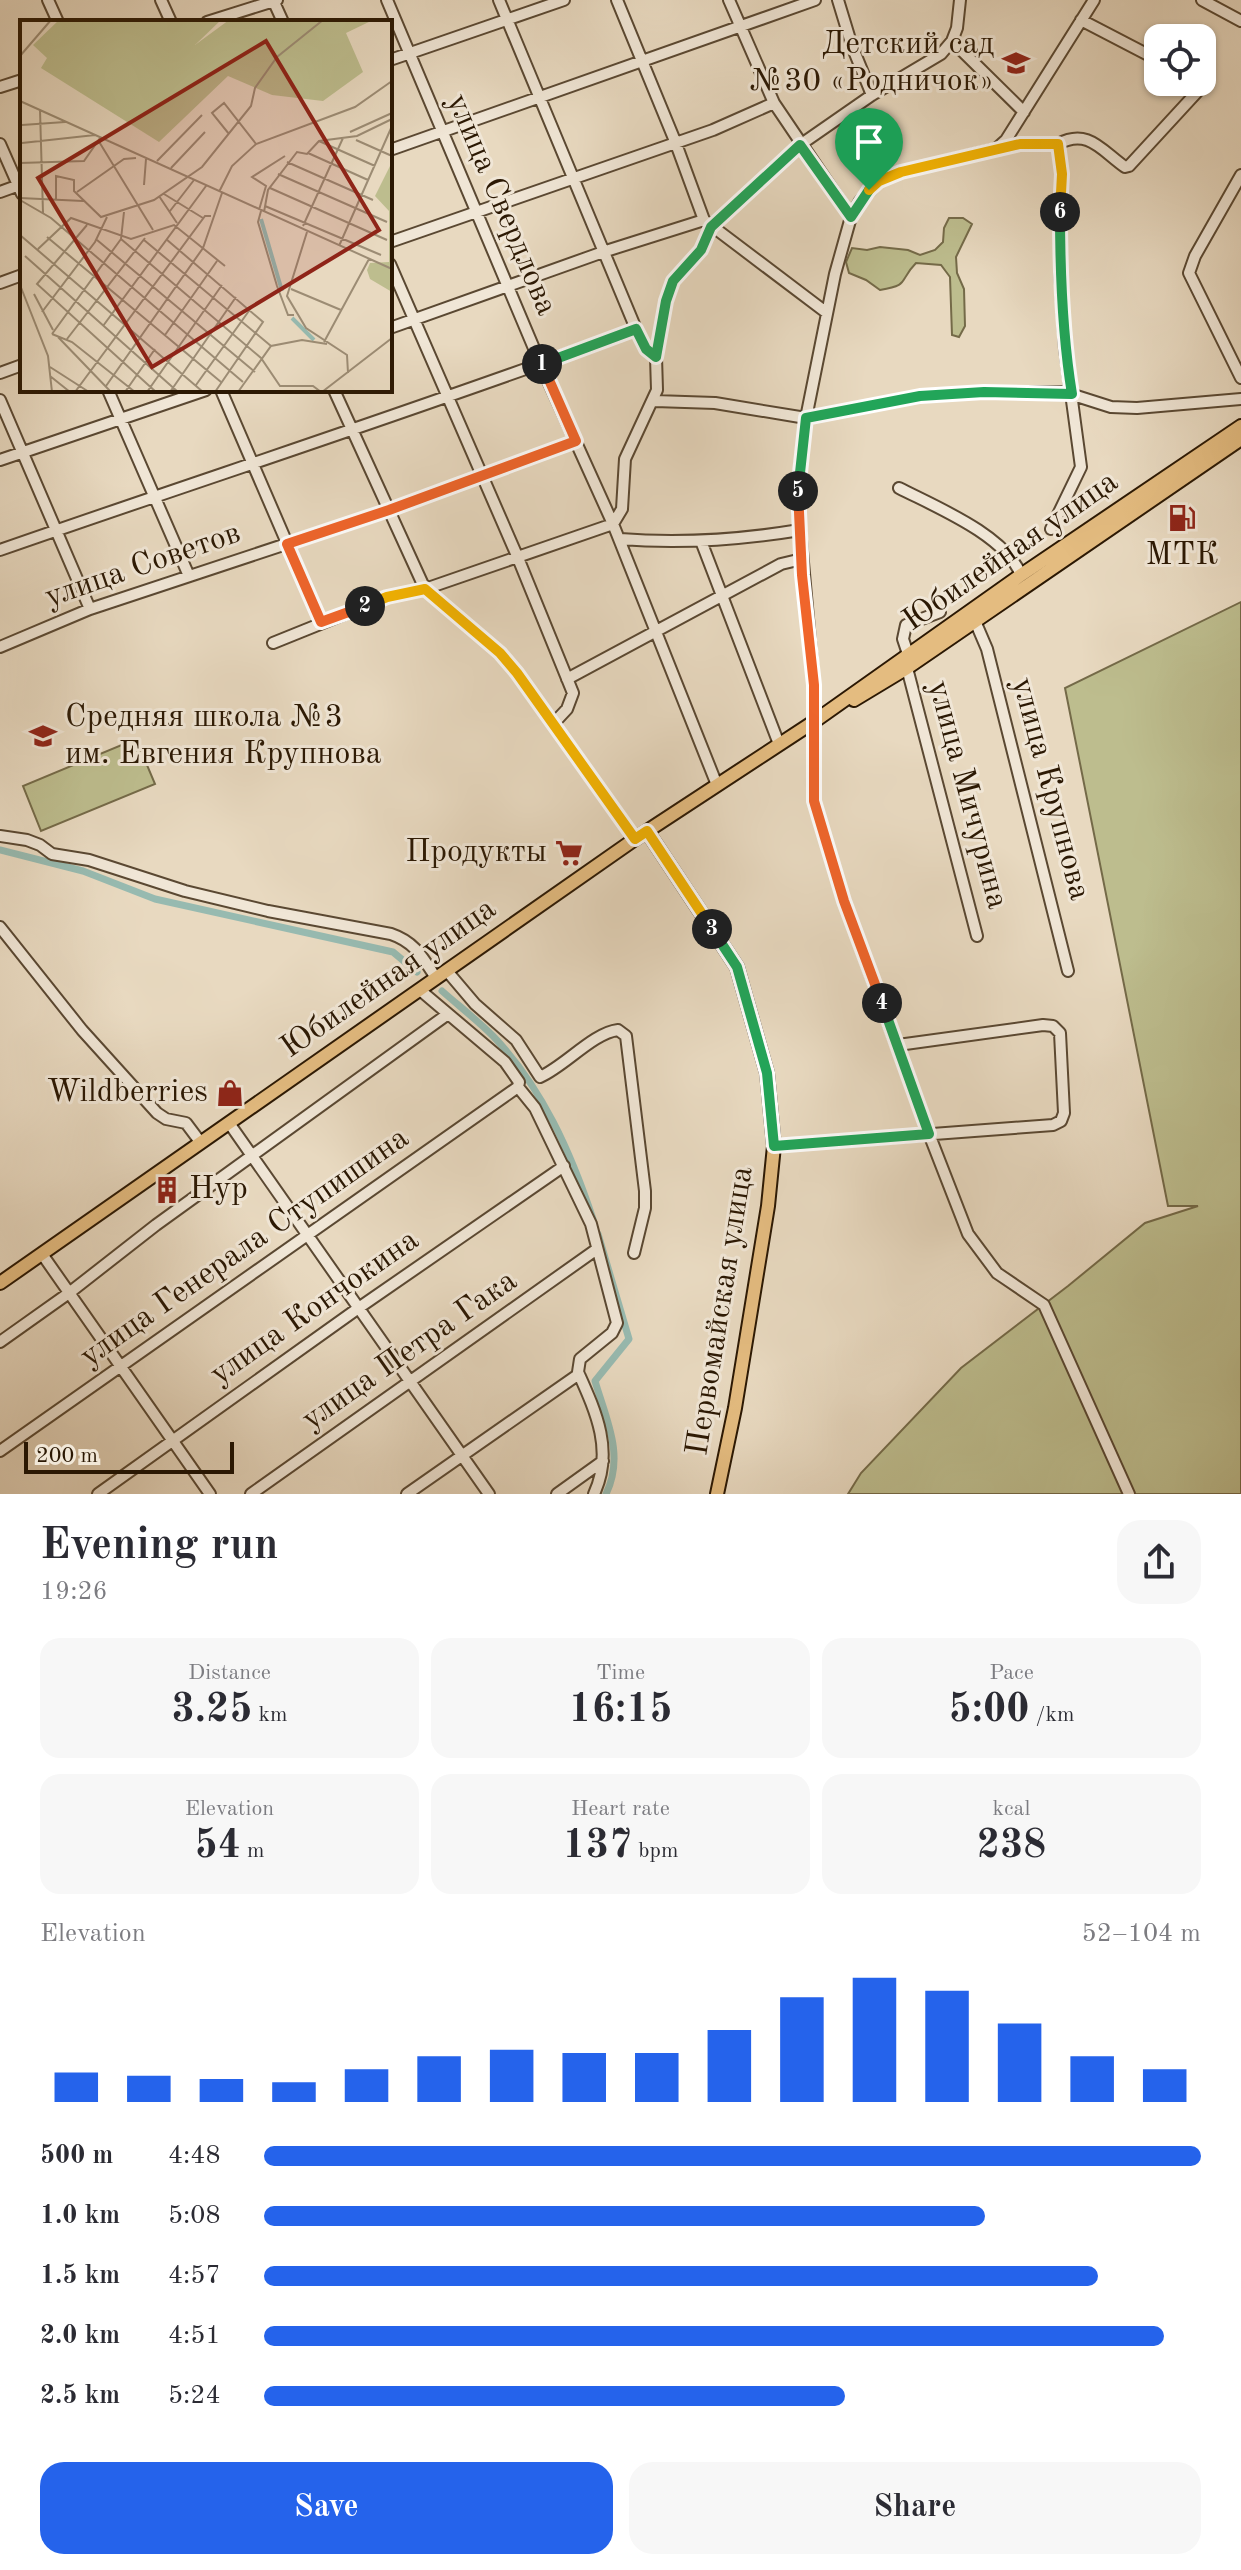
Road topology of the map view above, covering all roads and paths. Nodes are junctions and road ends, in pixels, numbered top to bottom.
1 (48, 0) edge
2 (161, 0) edge
3 (275, 0) edge
4 (387, 0) edge
5 (499, 0) edge
6 (564, 0) edge
7 (617, 0) edge
8 (729, 0) edge
9 (815, 0) edge
10 (838, 0) edge
11 (960, 0) edge
12 (1094, 0) edge
13 (1202, 0) edge
14 (1222, 5) edge
15 (507, 19) junction
16 (57, 20) edge
17 (170, 20) edge
18 (213, 20) edge
19 (282, 20) edge
20 (1081, 20) junction
21 (1241, 21) edge
22 (739, 25) junction
23 (952, 41) junction
24 (408, 53) junction
25 (1144, 53) edge
26 (392, 59) edge
27 (642, 61) junction
28 (20, 81) edge
29 (0, 87) edge
30 (872, 95) junction
31 (1193, 96) edge
32 (541, 97) junction
33 (774, 103) junction
34 (1024, 112) junction
35 (441, 132) junction
36 (675, 141) junction
37 (0, 144) edge
38 (1058, 144) junction
39 (800, 145) junction
40 (392, 149) edge
41 (996, 149) junction
42 (1241, 175) edge
43 (575, 176) junction
44 (20, 186) edge
45 (20, 188) edge
46 (0, 192) edge
47 (477, 210) junction
48 (851, 217) junction
49 (708, 224) junction
50 (392, 241) edge
51 (606, 251) junction
52 (392, 268) edge
53 (20, 276) edge
54 (0, 283) edge
55 (508, 287) junction
56 (827, 313) junction
57 (415, 319) junction
58 (392, 327) edge
59 (636, 329) junction
60 (656, 357) junction
61 (541, 365) junction
62 (20, 366) edge
63 (0, 373) edge
64 (1241, 378) edge
65 (109, 392) edge
66 (200, 392) edge
67 (222, 392) edge
68 (335, 392) edge
69 (1072, 394) junction
70 (448, 397) junction
71 (1241, 399) edge
72 (0, 400) edge
73 (655, 401) junction
74 (806, 418) junction
75 (122, 419) junction
76 (1241, 426) edge
77 (352, 431) junction
78 (1241, 439) edge
79 (576, 441) junction
80 (24, 452) junction
81 (0, 460) edge
82 (252, 462) junction
83 (482, 476) junction
84 (899, 488) dead end
85 (155, 496) junction
86 (389, 510) junction
87 (613, 524) junction
88 (1100, 528) junction
89 (1051, 529) dead end
90 (58, 530) junction
91 (800, 530) junction
92 (620, 539) junction
93 (701, 541) junction
94 (287, 544) junction
95 (0, 550) edge
96 (518, 558) junction
97 (802, 559) junction
98 (1021, 575) junction
99 (189, 576) junction
100 (425, 589) junction
101 (720, 595) junction
102 (90, 609) junction
103 (940, 612) dead end
104 (975, 621) junction
105 (321, 622) junction
106 (657, 630) junction
107 (273, 643) dead end
108 (0, 647) edge
109 (908, 654) junction
110 (907, 668) junction
111 (567, 679) junction
112 (812, 723) junction
113 (553, 724) junction
114 (779, 744) junction
115 (717, 785) junction
116 (647, 831) junction
117 (0, 836) edge
118 (635, 839) junction
119 (0, 927) edge
120 (977, 936) dead end
121 (1068, 971) dead end
122 (442, 974) junction
123 (420, 990) junction
124 (448, 1014) junction
125 (898, 1045) junction
126 (518, 1087) junction
127 (229, 1123) junction
128 (929, 1134) junction
129 (201, 1143) junction
130 (774, 1146) junction
131 (252, 1156) junction
132 (564, 1166) junction
133 (309, 1235) junction
134 (597, 1249) junction
135 (634, 1253) dead end
136 (42, 1254) junction
137 (0, 1283) edge
138 (69, 1293) junction
139 (360, 1307) junction
140 (0, 1342) edge
141 (121, 1367) junction
142 (579, 1374) junction
143 (411, 1383) junction
144 (172, 1441) junction
145 (0, 1451) edge
146 (462, 1456) junction
147 (603, 1461) junction
148 (98, 1494) edge
149 (210, 1494) edge
150 (251, 1494) edge
151 (407, 1494) edge
152 (489, 1494) edge
153 (557, 1494) edge
154 (594, 1494) edge
155 (717, 1494) edge
156 (1129, 1494) edge

1 - 16 street
2 - 17 street
3 - 18 street
3 - 19 street
4 - 24 street, улица Свердлова
5 - 15 street
6 - 15 street
7 - 27 street
8 - 22 street
9 - 22 street
10 - 30 street
11 - 23 street
12 - 20 street
13 - 14 street
14 - 21 street
15 - 24 street
15 - 32 street
20 - 25 street
20 - 34 street
22 - 27 street
22 - 33 street
23 - 30 street
23 - 34 street
24 - 26 street
24 - 35 street, улица Свердлова
27 - 32 street
27 - 36 street
28 - 29 street
30 - 39 street
31 - 38 street
32 - 35 street
32 - 43 street
33 - 36 street
33 - 39 street
34 - 41 street
35 - 40 street
35 - 47 street, улица Свердлова
36 - 43 street
36 - 49 street
37 - 44 street
38 - 41 street
38 - 69 street
39 - 48 street
39 - 49 street
41 - 48 street
42 - 64 street
43 - 47 street
43 - 51 street
45 - 46 street
47 - 50 street
47 - 55 street, улица Свердлова
48 - 56 street
49 - 51 street
49 - 56 street
49 - 60 street
51 - 55 street
51 - 59 street
52 - 57 street
53 - 54 street
55 - 57 street
55 - 61 street, улица Свердлова
56 - 74 street
57 - 58 street
57 - 70 street
59 - 60 street
59 - 61 street
60 - 73 street
61 - 70 street
61 - 79 street, улица Свердлова
62 - 63 street
65 - 75 street
66 - 75 street
67 - 82 street
68 - 77 street
69 - 71 street
69 - 74 street
69 - 89 street
70 - 77 street
70 - 83 street
72 - 80 street
73 - 74 street
73 - 87 street
74 - 91 street
75 - 80 street
75 - 85 street
76 - 88 main road, Юбилейная улица
77 - 82 street
77 - 86 street
78 - 88 main road, Юбилейная улица
79 - 83 street, улица Советов
79 - 87 street, улица Свердлова
80 - 81 street
80 - 90 street
82 - 85 street
82 - 94 street
83 - 86 street, улица Советов
83 - 96 street
84 - 98 street
85 - 90 street
85 - 99 street
86 - 94 street, улица Советов
86 - 100 street
87 - 92 street, улица Свердлова
87 - 96 street
88 - 98 main road, Юбилейная улица
88 - 104 main road, Юбилейная улица
90 - 95 street
90 - 102 street
91 - 93 street
91 - 97 street
92 - 93 street
92 - 106 street, улица Свердлова
93 - 101 street
94 - 99 street, улица Советов
94 - 105 street
96 - 100 street
96 - 111 street
97 - 101 street
97 - 112 street
98 - 109 main road, Юбилейная улица
99 - 102 street, улица Советов
100 - 105 street
100 - 113 street
101 - 106 street
101 - 114 street
102 - 108 street, улица Советов
103 - 109 street
104 - 110 main road, Юбилейная улица
104 - 121 street, улица Крупнова
105 - 107 street
106 - 111 street
106 - 115 street, улица Свердлова
109 - 112 main road, Юбилейная улица
110 - 112 main road, Юбилейная улица
110 - 120 street, улица Мичурина
111 - 113 street
112 - 114 main road, Юбилейная улица
112 - 125 street
113 - 118 street
114 - 115 main road, Юбилейная улица
115 - 116 main road, Юбилейная улица
116 - 118 main road, Юбилейная улица
116 - 130 main road, Первомайская улица
117 - 122 street
118 - 122 main road, Юбилейная улица
119 - 129 street
122 - 123 main road, Юбилейная улица
122 - 135 street
123 - 124 street
123 - 127 main road, Юбилейная улица
124 - 126 street
124 - 131 street
125 - 128 street
125 - 128 street
126 - 132 street
126 - 133 street, улица Генерала Ступишина
127 - 129 main road, Юбилейная улица
127 - 131 street
128 - 130 street
128 - 156 street
129 - 136 main road, Юбилейная улица
130 - 155 main road, Первомайская улица
131 - 133 street
131 - 138 street
132 - 134 street
132 - 139 street, улица Кончокина
133 - 139 street
133 - 141 street, улица Генерала Ступишина
134 - 142 street
134 - 143 street, улица Петра Гака
136 - 137 main road, Юбилейная улица
136 - 138 street
138 - 140 street
138 - 141 street
139 - 143 street
139 - 144 street, улица Кончокина
141 - 144 street
141 - 145 street, улица Генерала Ступишина
142 - 146 street
142 - 147 street
143 - 146 street
143 - 150 street, улица Петра Гака
144 - 148 street, улица Кончокина
144 - 149 street
146 - 151 street
146 - 152 street
147 - 153 street
147 - 154 street

